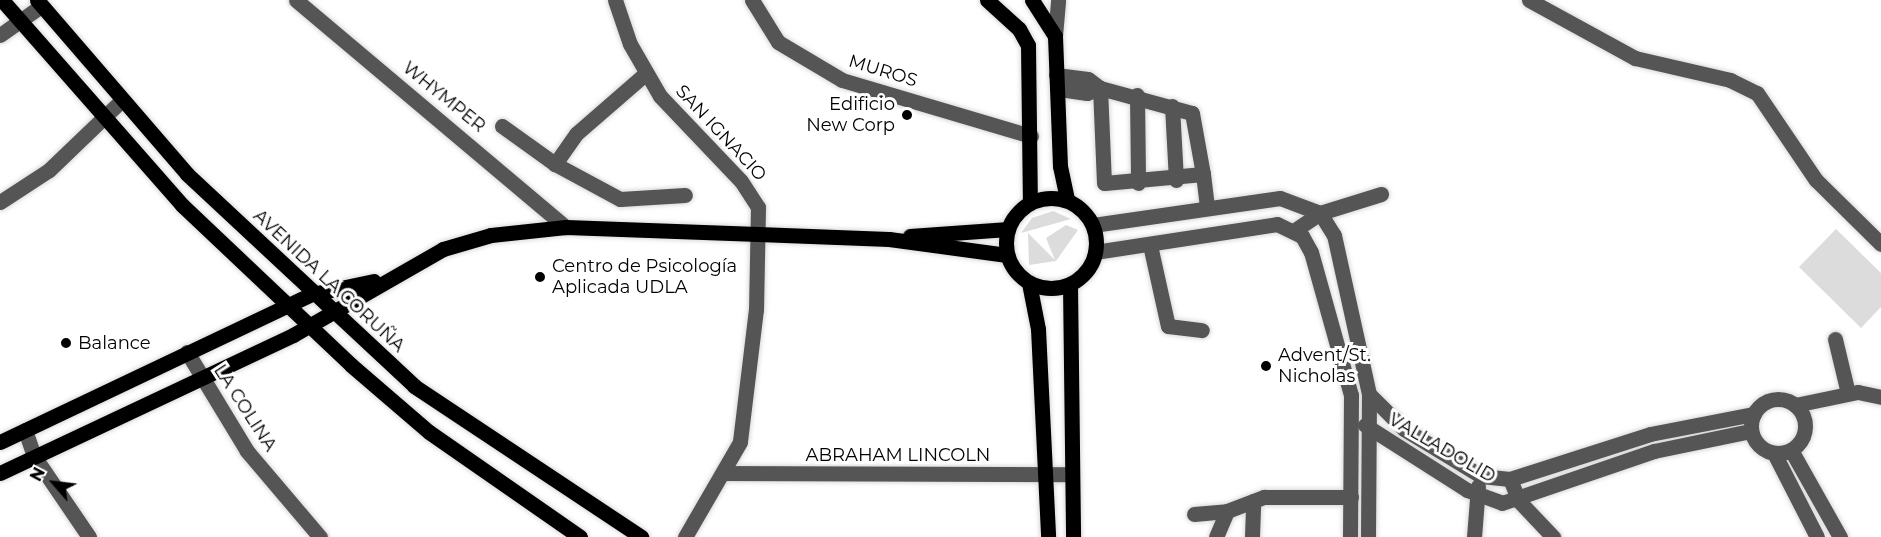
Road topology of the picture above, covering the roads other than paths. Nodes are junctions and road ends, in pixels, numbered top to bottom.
1 (2, 0) edge
2 (296, 0) edge
3 (615, 0) edge
4 (752, 0) edge
5 (987, 0) edge
6 (1032, 0) edge
7 (1058, 0) edge
8 (1529, 0) edge
9 (1545, 0) edge
10 (39, 3) edge
11 (1556, 15) junction
12 (18, 22) junction
13 (1022, 32) junction
14 (0, 35) edge
15 (1055, 36) junction
16 (1031, 73) junction
17 (645, 74) junction
18 (1056, 78) junction
19 (1101, 88) junction
20 (1137, 95) junction
21 (120, 102) junction
22 (1172, 106) junction
23 (104, 118) junction
24 (502, 126) dead end
25 (1031, 136) junction
26 (555, 164) junction
27 (1203, 174) junction
28 (1176, 180) junction
29 (1138, 183) junction
30 (1381, 194) dead end
31 (685, 195) dead end
32 (1067, 200) junction
33 (0, 202) edge
34 (1030, 203) junction
35 (1207, 208) junction
36 (1320, 213) junction
37 (1093, 225) junction
38 (566, 227) junction
39 (1008, 229) junction
40 (1294, 230) junction
41 (758, 234) junction
42 (889, 239) junction
43 (1881, 244) edge
44 (1150, 245) junction
45 (1095, 252) junction
46 (1007, 255) junction
47 (383, 279) junction
48 (1029, 283) junction
49 (1070, 284) junction
50 (312, 294) junction
51 (288, 304) junction
52 (333, 312) junction
53 (310, 325) junction
54 (1202, 330) dead end
55 (1835, 339) dead end
56 (187, 352) junction
57 (202, 376) junction
58 (1848, 393) junction
59 (1369, 394) junction
60 (1881, 397) edge
61 (1795, 405) junction
62 (1352, 412) junction
63 (1754, 414) junction
64 (1369, 429) junction
65 (1404, 429) junction
66 (25, 430) junction
67 (1751, 430) junction
68 (0, 442) edge
69 (1393, 446) junction
70 (1791, 450) junction
71 (1774, 453) junction
72 (34, 456) junction
73 (0, 473) edge
74 (725, 473) junction
75 (1071, 474) junction
76 (1046, 475) junction
77 (1481, 476) junction
78 (1510, 479) junction
79 (1476, 494) junction
80 (1351, 497) junction
81 (1253, 501) junction
82 (1519, 501) junction
83 (1227, 511) junction
84 (1194, 514) dead end
85 (88, 537) edge
86 (320, 537) edge
87 (580, 537) edge
88 (641, 537) edge
89 (685, 537) edge
90 (1048, 537) edge
91 (1073, 537) edge
92 (1216, 537) edge
93 (1252, 537) edge
94 (1350, 537) edge
95 (1368, 537) edge
96 (1474, 537) edge
97 (1553, 537) edge
98 (1817, 537) edge
99 (1840, 537) edge

1 - 12 main road
2 - 38 street, WHYMPER
3 - 17 street, SAN IGNACIO
4 - 25 street, MUROS
5 - 13 main road
6 - 15 main road
7 - 15 street
8 - 11 street
9 - 11 street
10 - 12 street
10 - 21 main road, AVENIDA LA CORUÑA
11 - 43 street
12 - 14 street
12 - 23 main road
13 - 15 main road
13 - 16 main road
15 - 18 main road
16 - 18 main road
16 - 25 main road
17 - 26 street
17 - 41 street, SAN IGNACIO
18 - 19 street
18 - 32 main road
19 - 20 street
19 - 29 street
20 - 22 street
20 - 29 street
21 - 23 street
21 - 50 main road, AVENIDA LA CORUÑA
22 - 27 street
22 - 28 street
23 - 33 street
23 - 51 main road
24 - 26 street
25 - 34 main road
26 - 31 street
27 - 28 street
27 - 35 street
28 - 29 street
30 - 36 street
32 - 34 main road
32 - 37 main road
34 - 39 main road
35 - 36 street
35 - 37 street
36 - 40 street
36 - 59 street
37 - 45 main road
38 - 41 main road
38 - 47 main road
39 - 42 main road
39 - 46 main road
40 - 44 street
40 - 62 street
41 - 42 main road
41 - 74 street, SAN IGNACIO
42 - 46 main road
44 - 45 street
44 - 54 street
45 - 49 main road
46 - 48 main road
47 - 50 main road
47 - 52 main road
48 - 49 main road
48 - 76 main road
49 - 75 main road
50 - 51 main road
50 - 52 main road, AVENIDA LA CORUÑA
51 - 53 main road
51 - 56 main road
52 - 53 main road
52 - 88 main road, AVENIDA LA CORUÑA
53 - 57 main road
53 - 87 main road
55 - 58 street
56 - 57 street, LA COLINA
56 - 66 main road
57 - 72 main road
57 - 86 street, LA COLINA
58 - 60 street
58 - 61 street
59 - 64 street
59 - 65 street, VALLADOLID
61 - 63 street
61 - 70 street
62 - 64 street, VALLADOLID
62 - 80 street
63 - 67 street
63 - 78 street
64 - 69 street, VALLADOLID
64 - 95 street
65 - 69 street
65 - 77 street, VALLADOLID
66 - 68 main road
66 - 72 street
67 - 71 street
67 - 82 street
69 - 79 street, VALLADOLID
70 - 71 street
70 - 99 street
71 - 98 street
72 - 73 main road
72 - 85 street
74 - 76 street, ABRAHAM LINCOLN
74 - 89 street, SAN IGNACIO
75 - 76 street, ABRAHAM LINCOLN
75 - 91 main road
76 - 90 main road
77 - 78 street, VALLADOLID
77 - 79 street
78 - 82 street, VALLADOLID
79 - 82 street, VALLADOLID
79 - 96 street
80 - 81 street
80 - 94 street
81 - 83 street
81 - 93 street
82 - 97 street, VALLADOLID
83 - 84 street
83 - 92 street

